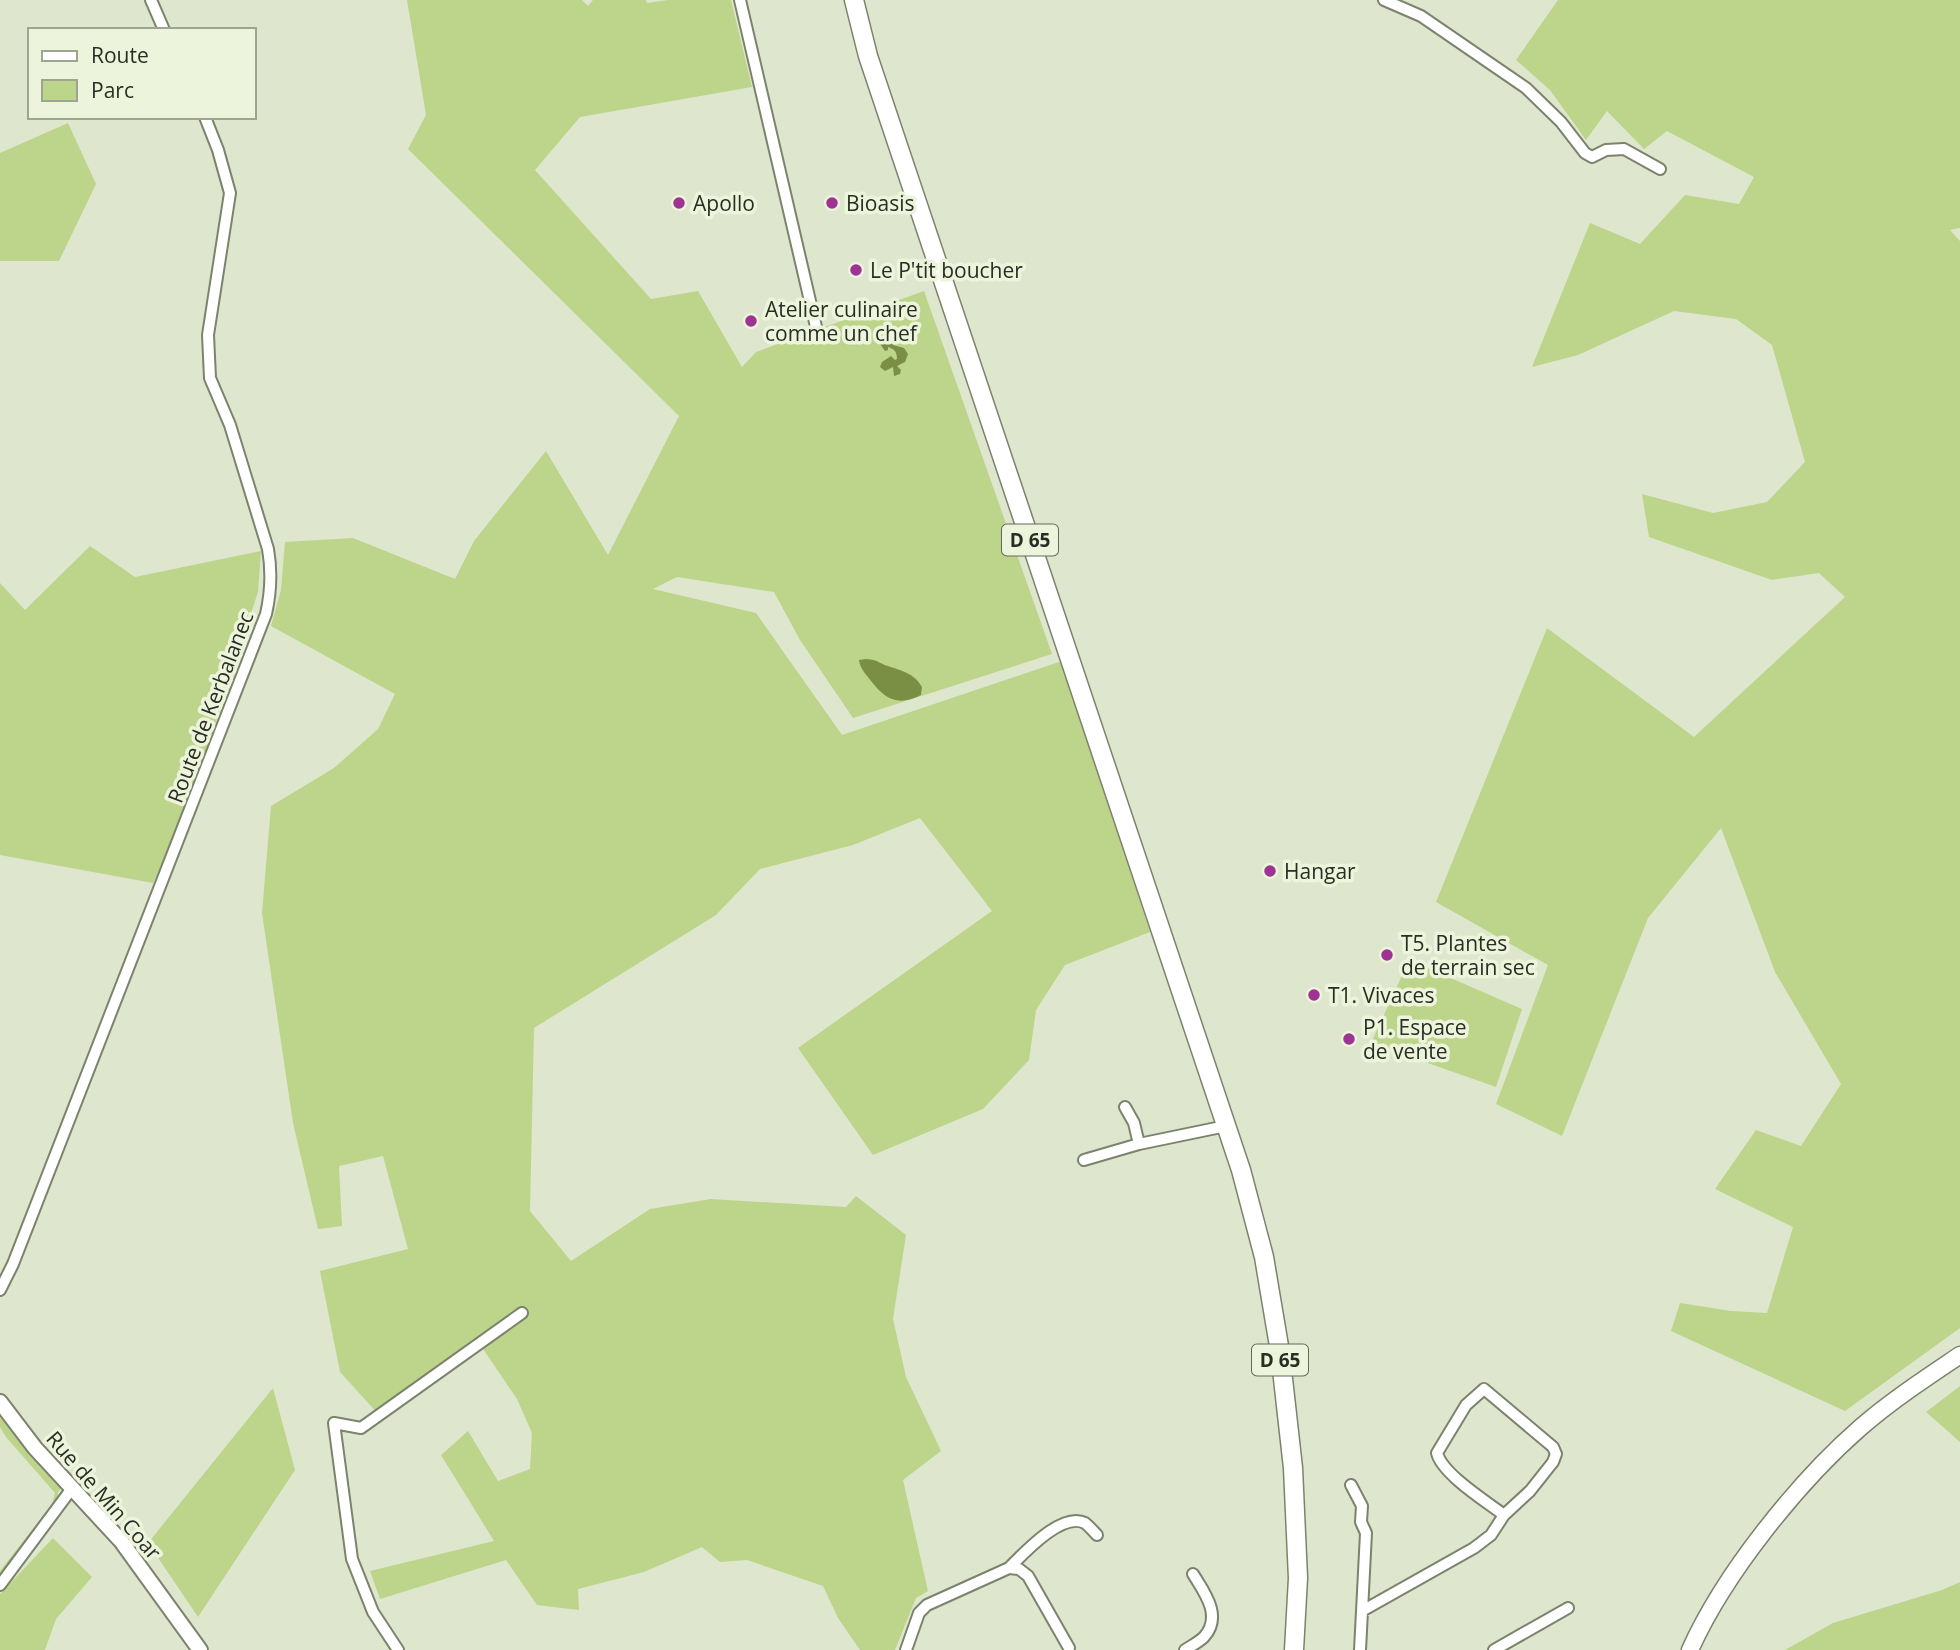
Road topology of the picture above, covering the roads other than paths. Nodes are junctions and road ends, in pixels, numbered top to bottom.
1 (151, 0) edge
2 (740, 0) edge
3 (854, 0) edge
4 (1384, 0) edge
5 (163, 28) edge
6 (206, 119) edge
7 (1660, 169) dead end
8 (817, 331) dead end
9 (1125, 1107) dead end
10 (1226, 1126) junction
11 (1139, 1144) junction
12 (1084, 1160) dead end
13 (0, 1290) edge
14 (522, 1313) dead end
15 (1960, 1355) edge
16 (0, 1402) edge
17 (1351, 1485) dead end
18 (73, 1487) junction
19 (1504, 1515) junction
20 (1097, 1535) dead end
21 (1009, 1568) junction
22 (1193, 1574) dead end
23 (0, 1585) edge
24 (1568, 1608) dead end
25 (1362, 1611) junction
26 (1069, 1648) dead end
27 (200, 1650) edge
28 (398, 1650) edge
29 (906, 1650) edge
30 (1185, 1650) edge
31 (1294, 1650) edge
32 (1360, 1650) edge
33 (1494, 1650) edge
34 (1690, 1650) edge

1 - 5 street
2 - 8 street
3 - 10 main road, D 65
4 - 7 street
6 - 13 street, Route de Kerbalanec
9 - 11 street
10 - 11 street
10 - 31 main road, D 65
11 - 12 street
14 - 28 street
15 - 34 main road
16 - 18 street, Rue de Min Coar
17 - 25 street
18 - 23 street
18 - 27 street, Rue de Min Coar
19 - 19 street
19 - 25 street
20 - 21 street
21 - 26 street
21 - 29 street
22 - 30 street
24 - 33 street
25 - 32 street

